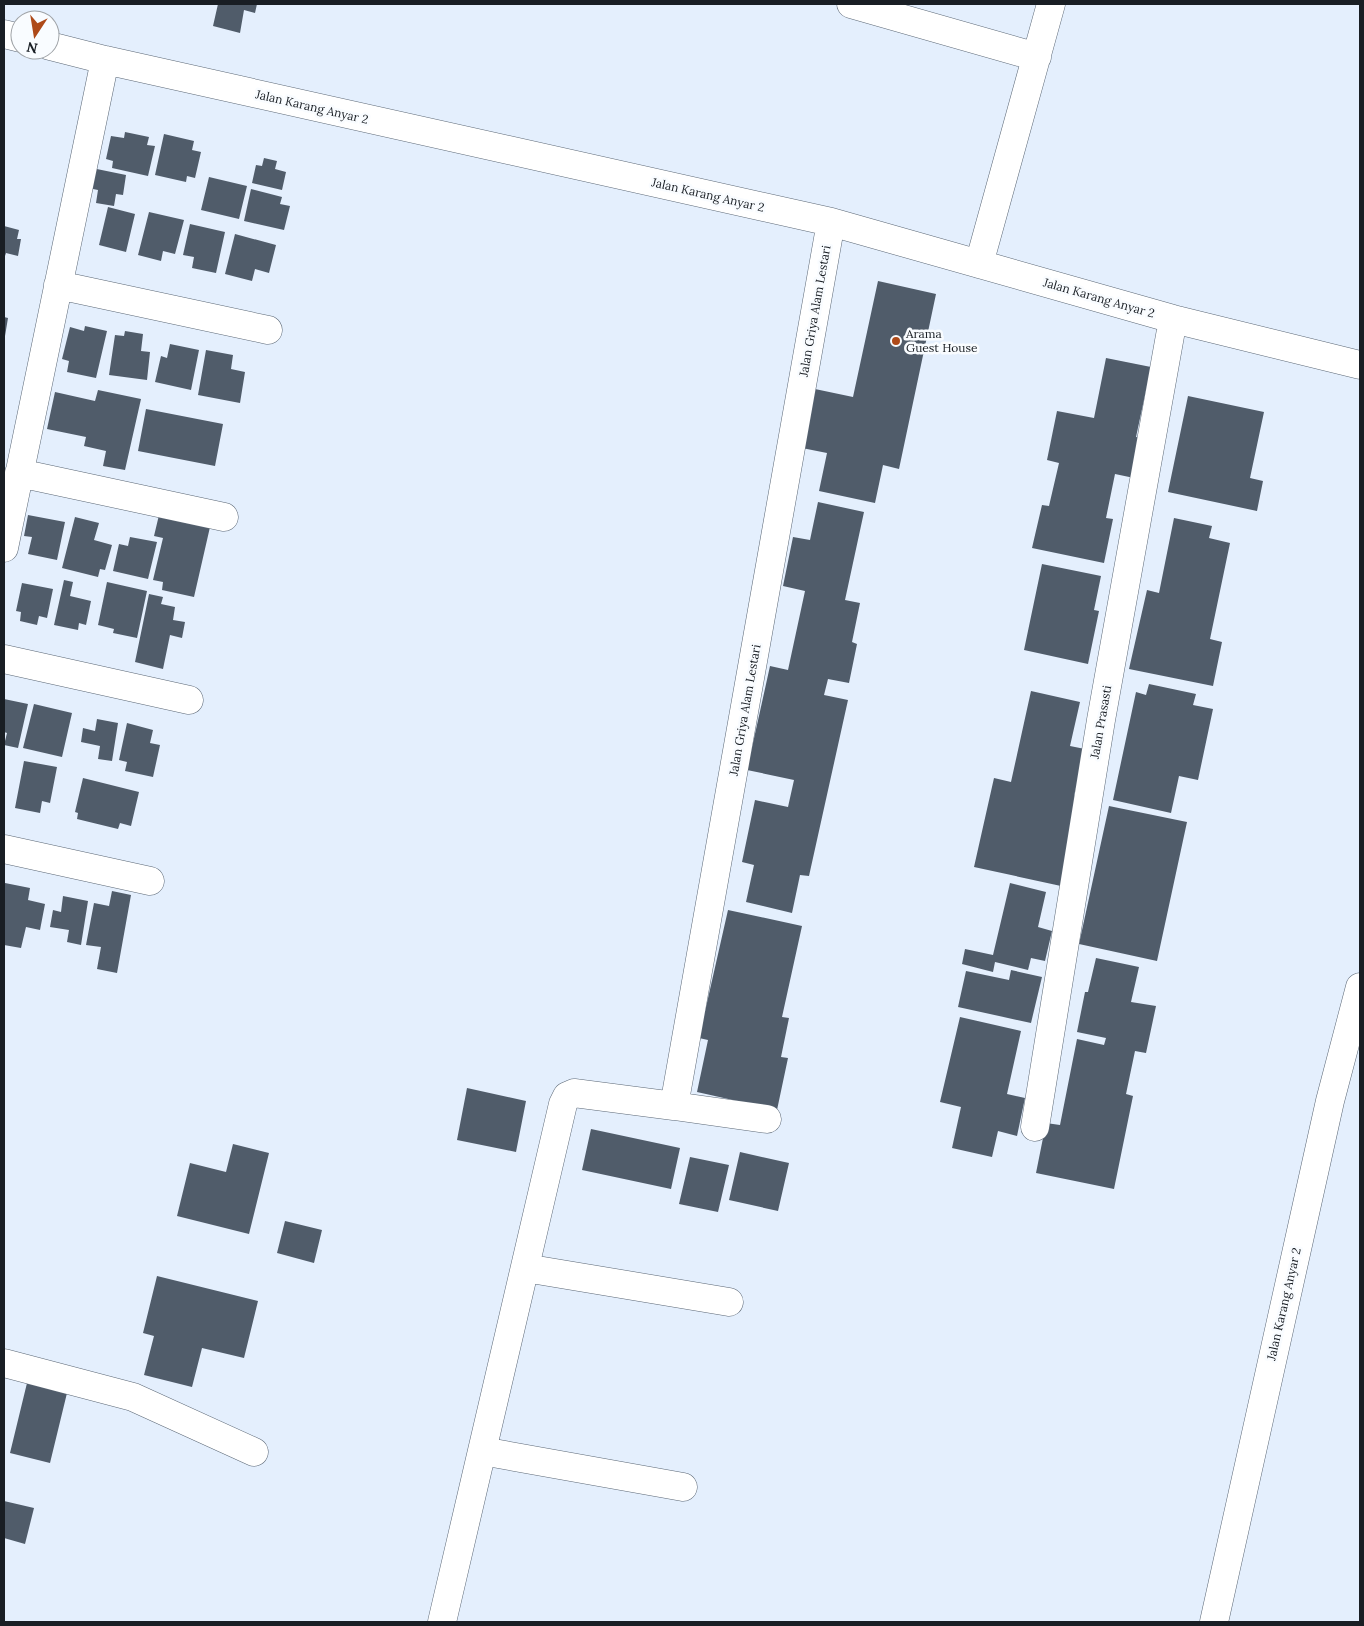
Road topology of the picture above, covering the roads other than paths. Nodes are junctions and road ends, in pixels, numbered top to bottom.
1 (851, 4) edge
2 (1051, 4) edge
3 (60, 49) edge
4 (1037, 57) junction
5 (105, 60) junction
6 (831, 222) junction
7 (979, 264) junction
8 (58, 285) junction
9 (1174, 319) junction
10 (268, 330) dead end
11 (1360, 365) edge
12 (19, 473) junction
13 (224, 517) dead end
14 (4, 548) edge
15 (4, 659) edge
16 (189, 700) dead end
17 (4, 849) edge
18 (150, 881) dead end
19 (1360, 988) edge
20 (674, 1106) junction
21 (767, 1119) dead end
22 (1035, 1127) dead end
23 (525, 1268) junction
24 (729, 1302) dead end
25 (4, 1363) edge
26 (482, 1451) junction
27 (254, 1452) dead end
28 (683, 1486) dead end
29 (442, 1622) edge
30 (1214, 1622) edge

1 - 4 street
2 - 4 street
3 - 5 street, Jalan Karang Anyar 2
4 - 7 street
5 - 6 street, Jalan Karang Anyar 2
5 - 8 street
6 - 7 street, Jalan Karang Anyar 2
6 - 20 street, Jalan Griya Alam Lestari
7 - 9 street, Jalan Karang Anyar 2
8 - 10 street
8 - 12 street
9 - 11 street, Jalan Karang Anyar 2
9 - 22 street, Jalan Prasasti
12 - 13 street
12 - 14 street
15 - 16 street
17 - 18 street
19 - 30 street, Jalan Karang Anyar 2
20 - 21 street
20 - 23 street
23 - 24 street
23 - 26 street
25 - 27 street
26 - 28 street
26 - 29 street

